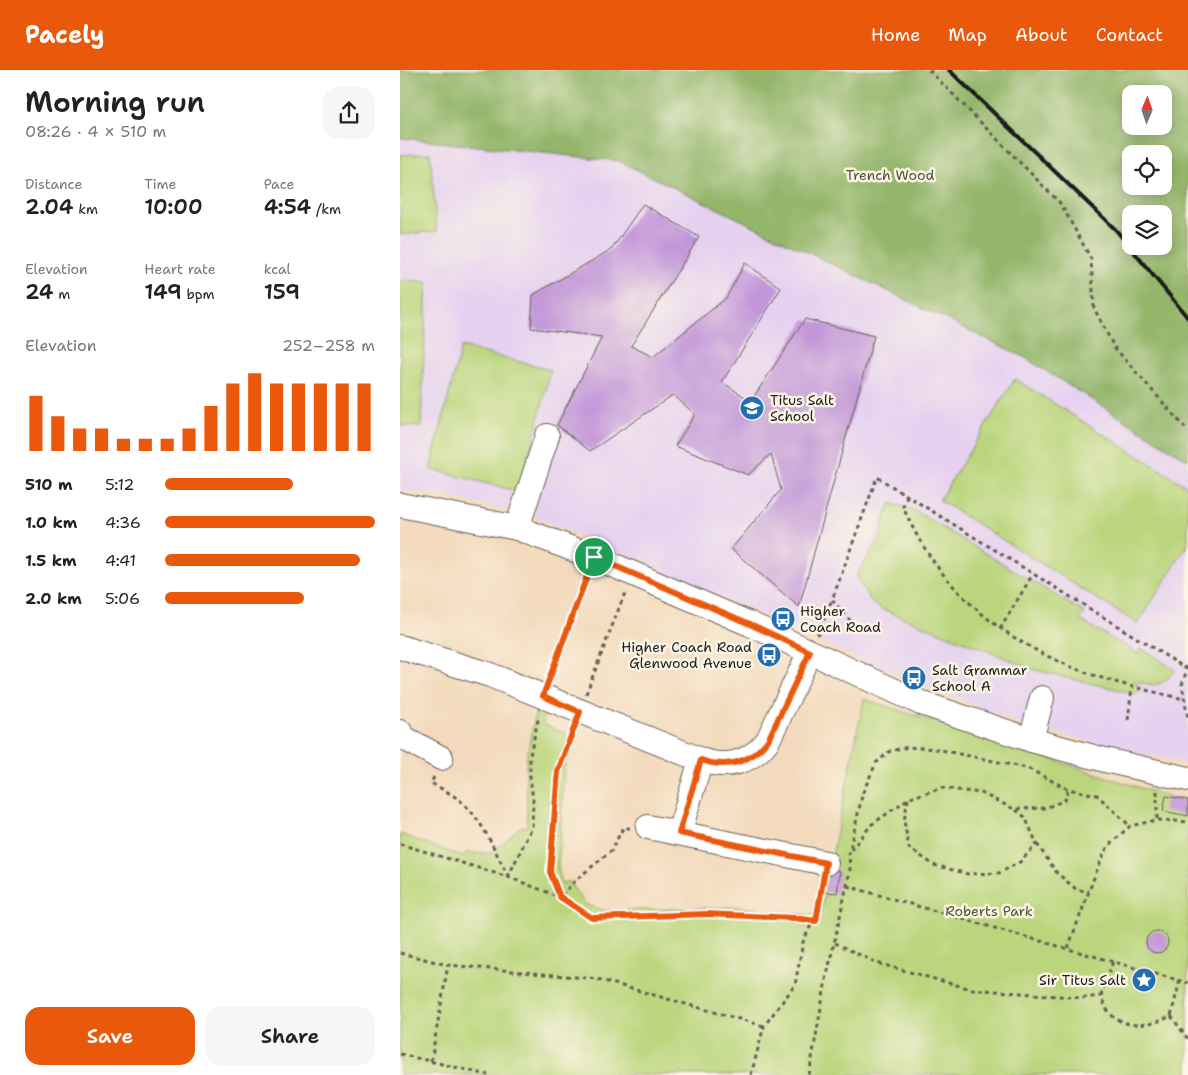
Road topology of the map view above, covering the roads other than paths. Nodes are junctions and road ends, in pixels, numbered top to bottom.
1 (547, 436) dead end
2 (400, 505) edge
3 (517, 528) junction
4 (400, 647) edge
5 (810, 652) junction
6 (1042, 698) dead end
7 (400, 732) edge
8 (1031, 740) junction
9 (441, 758) road end
10 (701, 760) junction
11 (1188, 779) edge
12 (648, 827) road end
13 (679, 833) junction
14 (826, 863) road end

1 - 3 street
2 - 3 street
3 - 5 street
4 - 10 street
5 - 8 street
5 - 10 street
6 - 8 street
7 - 9 street
8 - 11 street
10 - 13 street
12 - 13 street
13 - 14 street

